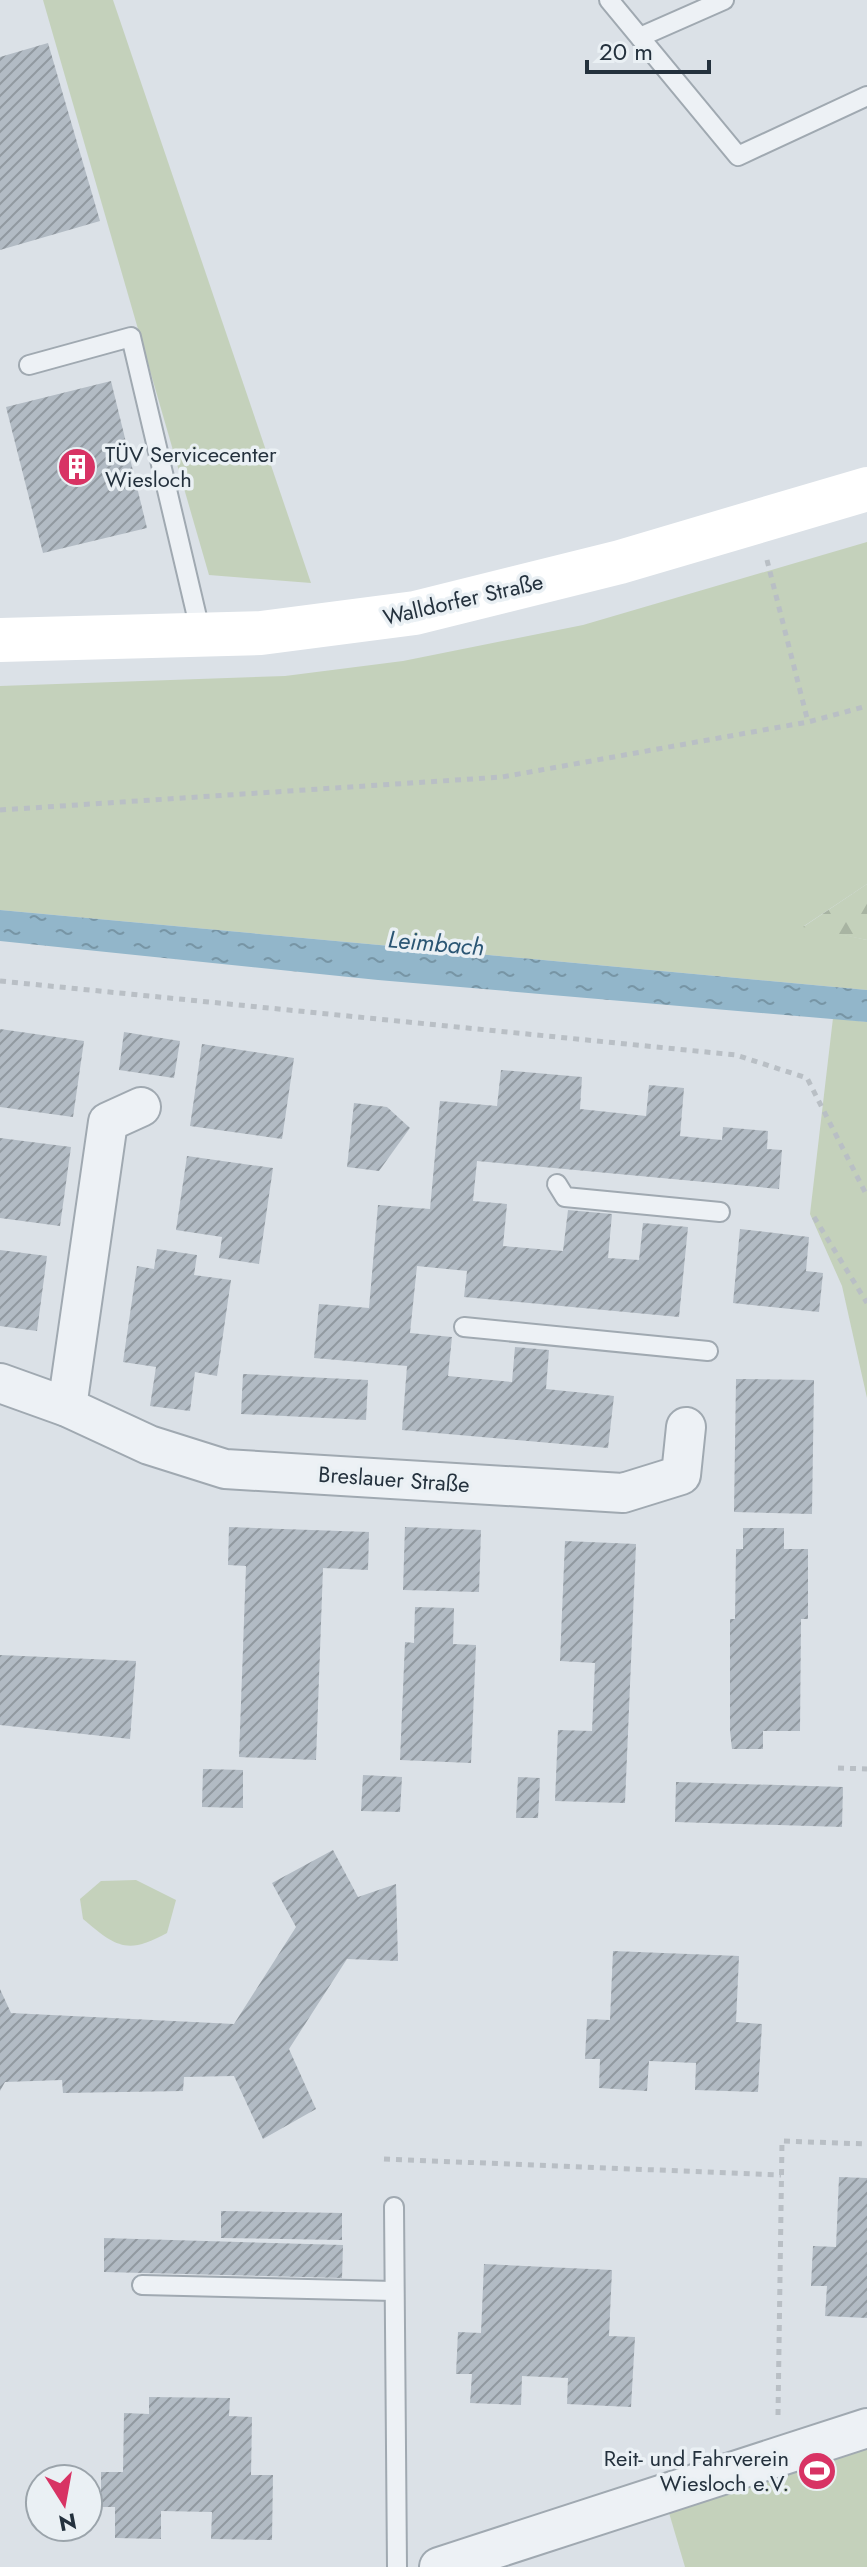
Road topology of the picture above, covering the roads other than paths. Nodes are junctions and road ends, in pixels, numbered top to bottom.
1 (609, 0) edge
2 (724, 0) edge
3 (640, 37) junction
4 (867, 96) edge
5 (29, 365) dead end
6 (867, 489) edge
7 (201, 634) junction
8 (0, 640) edge
9 (141, 1107) dead end
10 (557, 1184) dead end
11 (720, 1212) dead end
12 (464, 1327) dead end
13 (708, 1351) dead end
14 (0, 1383) edge
15 (67, 1407) junction
16 (686, 1427) dead end
17 (394, 2207) dead end
18 (142, 2285) dead end
19 (394, 2291) junction
20 (867, 2428) edge
21 (397, 2567) edge
22 (439, 2567) edge

1 - 3 lane
2 - 3 lane
3 - 4 lane
5 - 7 lane
6 - 7 street, Walldorfer Straße
7 - 8 street, Walldorfer Straße
9 - 15 street
10 - 11 lane
12 - 13 lane
14 - 15 street, Breslauer Straße
15 - 16 street, Breslauer Straße
17 - 19 lane
18 - 19 lane
19 - 21 lane
20 - 22 street

